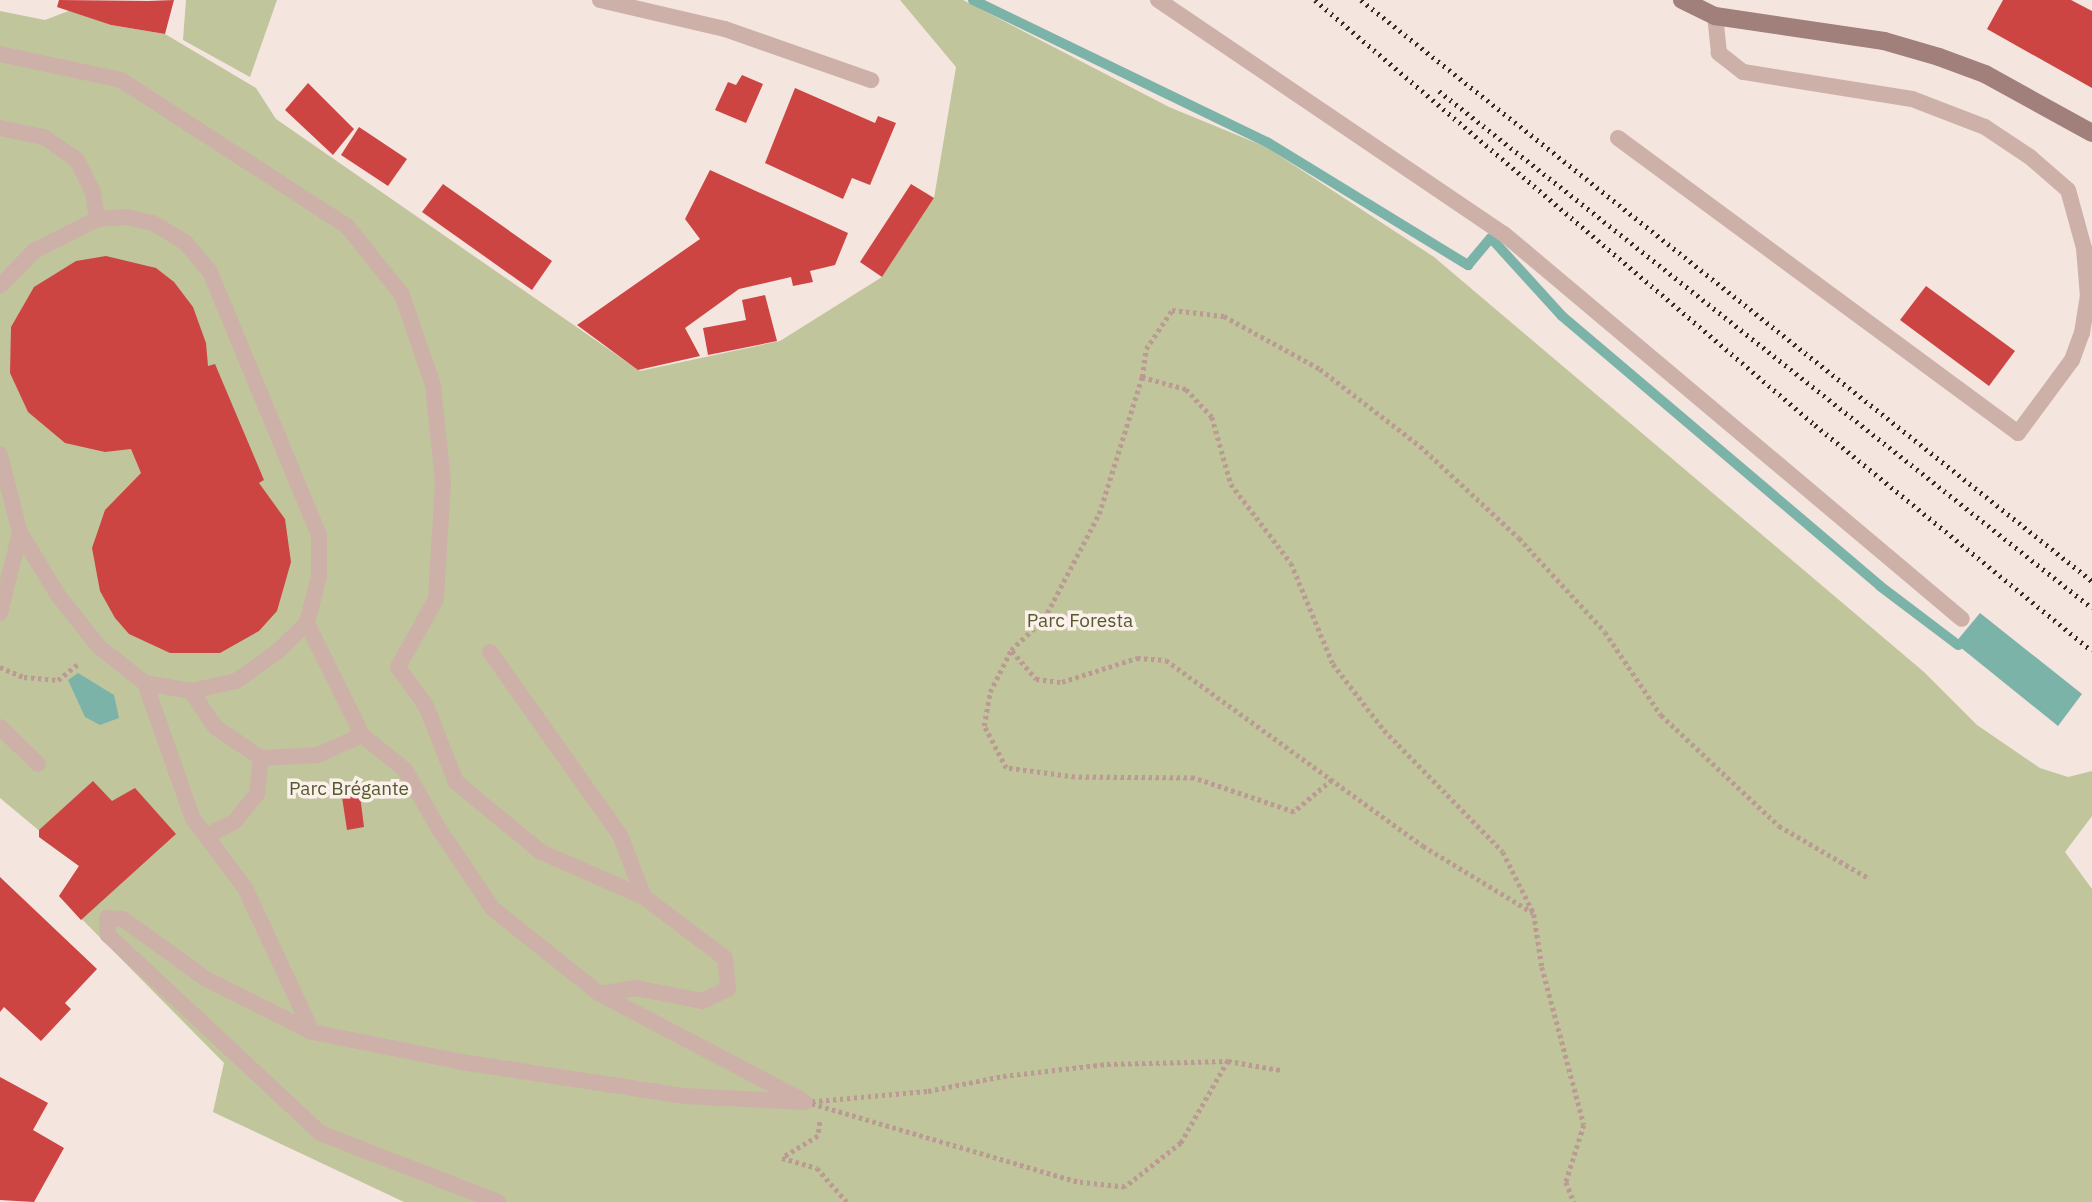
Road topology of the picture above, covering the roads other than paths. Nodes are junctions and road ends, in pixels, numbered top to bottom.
1 (600, 0) edge
2 (1158, 0) edge
3 (1682, 0) edge
4 (1715, 16) junction
5 (0, 54) edge
6 (871, 80) dead end
7 (0, 128) edge
8 (2092, 133) edge
9 (1618, 138) dead end
10 (97, 219) junction
11 (0, 286) edge
12 (0, 455) edge
13 (20, 533) junction
14 (0, 613) edge
15 (1962, 619) dead end
16 (307, 623) junction
17 (491, 652) dead end
18 (145, 682) junction
19 (191, 691) junction
20 (0, 727) edge
21 (362, 735) junction
22 (261, 758) junction
23 (38, 764) dead end
24 (206, 836) junction
25 (644, 897) junction
26 (600, 993) junction
27 (312, 1032) junction
28 (498, 1202) edge

1 - 6 lane
2 - 15 lane
3 - 4 main road
4 - 8 main road
4 - 9 lane
5 - 25 lane
7 - 10 lane
10 - 11 lane
10 - 16 lane
12 - 13 lane
13 - 14 lane
13 - 18 lane
16 - 19 lane
16 - 21 lane
17 - 25 lane
18 - 19 lane
18 - 24 lane
19 - 22 lane
20 - 23 lane
21 - 22 lane
21 - 26 lane
22 - 24 lane
24 - 27 lane
25 - 26 lane
26 - 27 lane
27 - 28 lane

